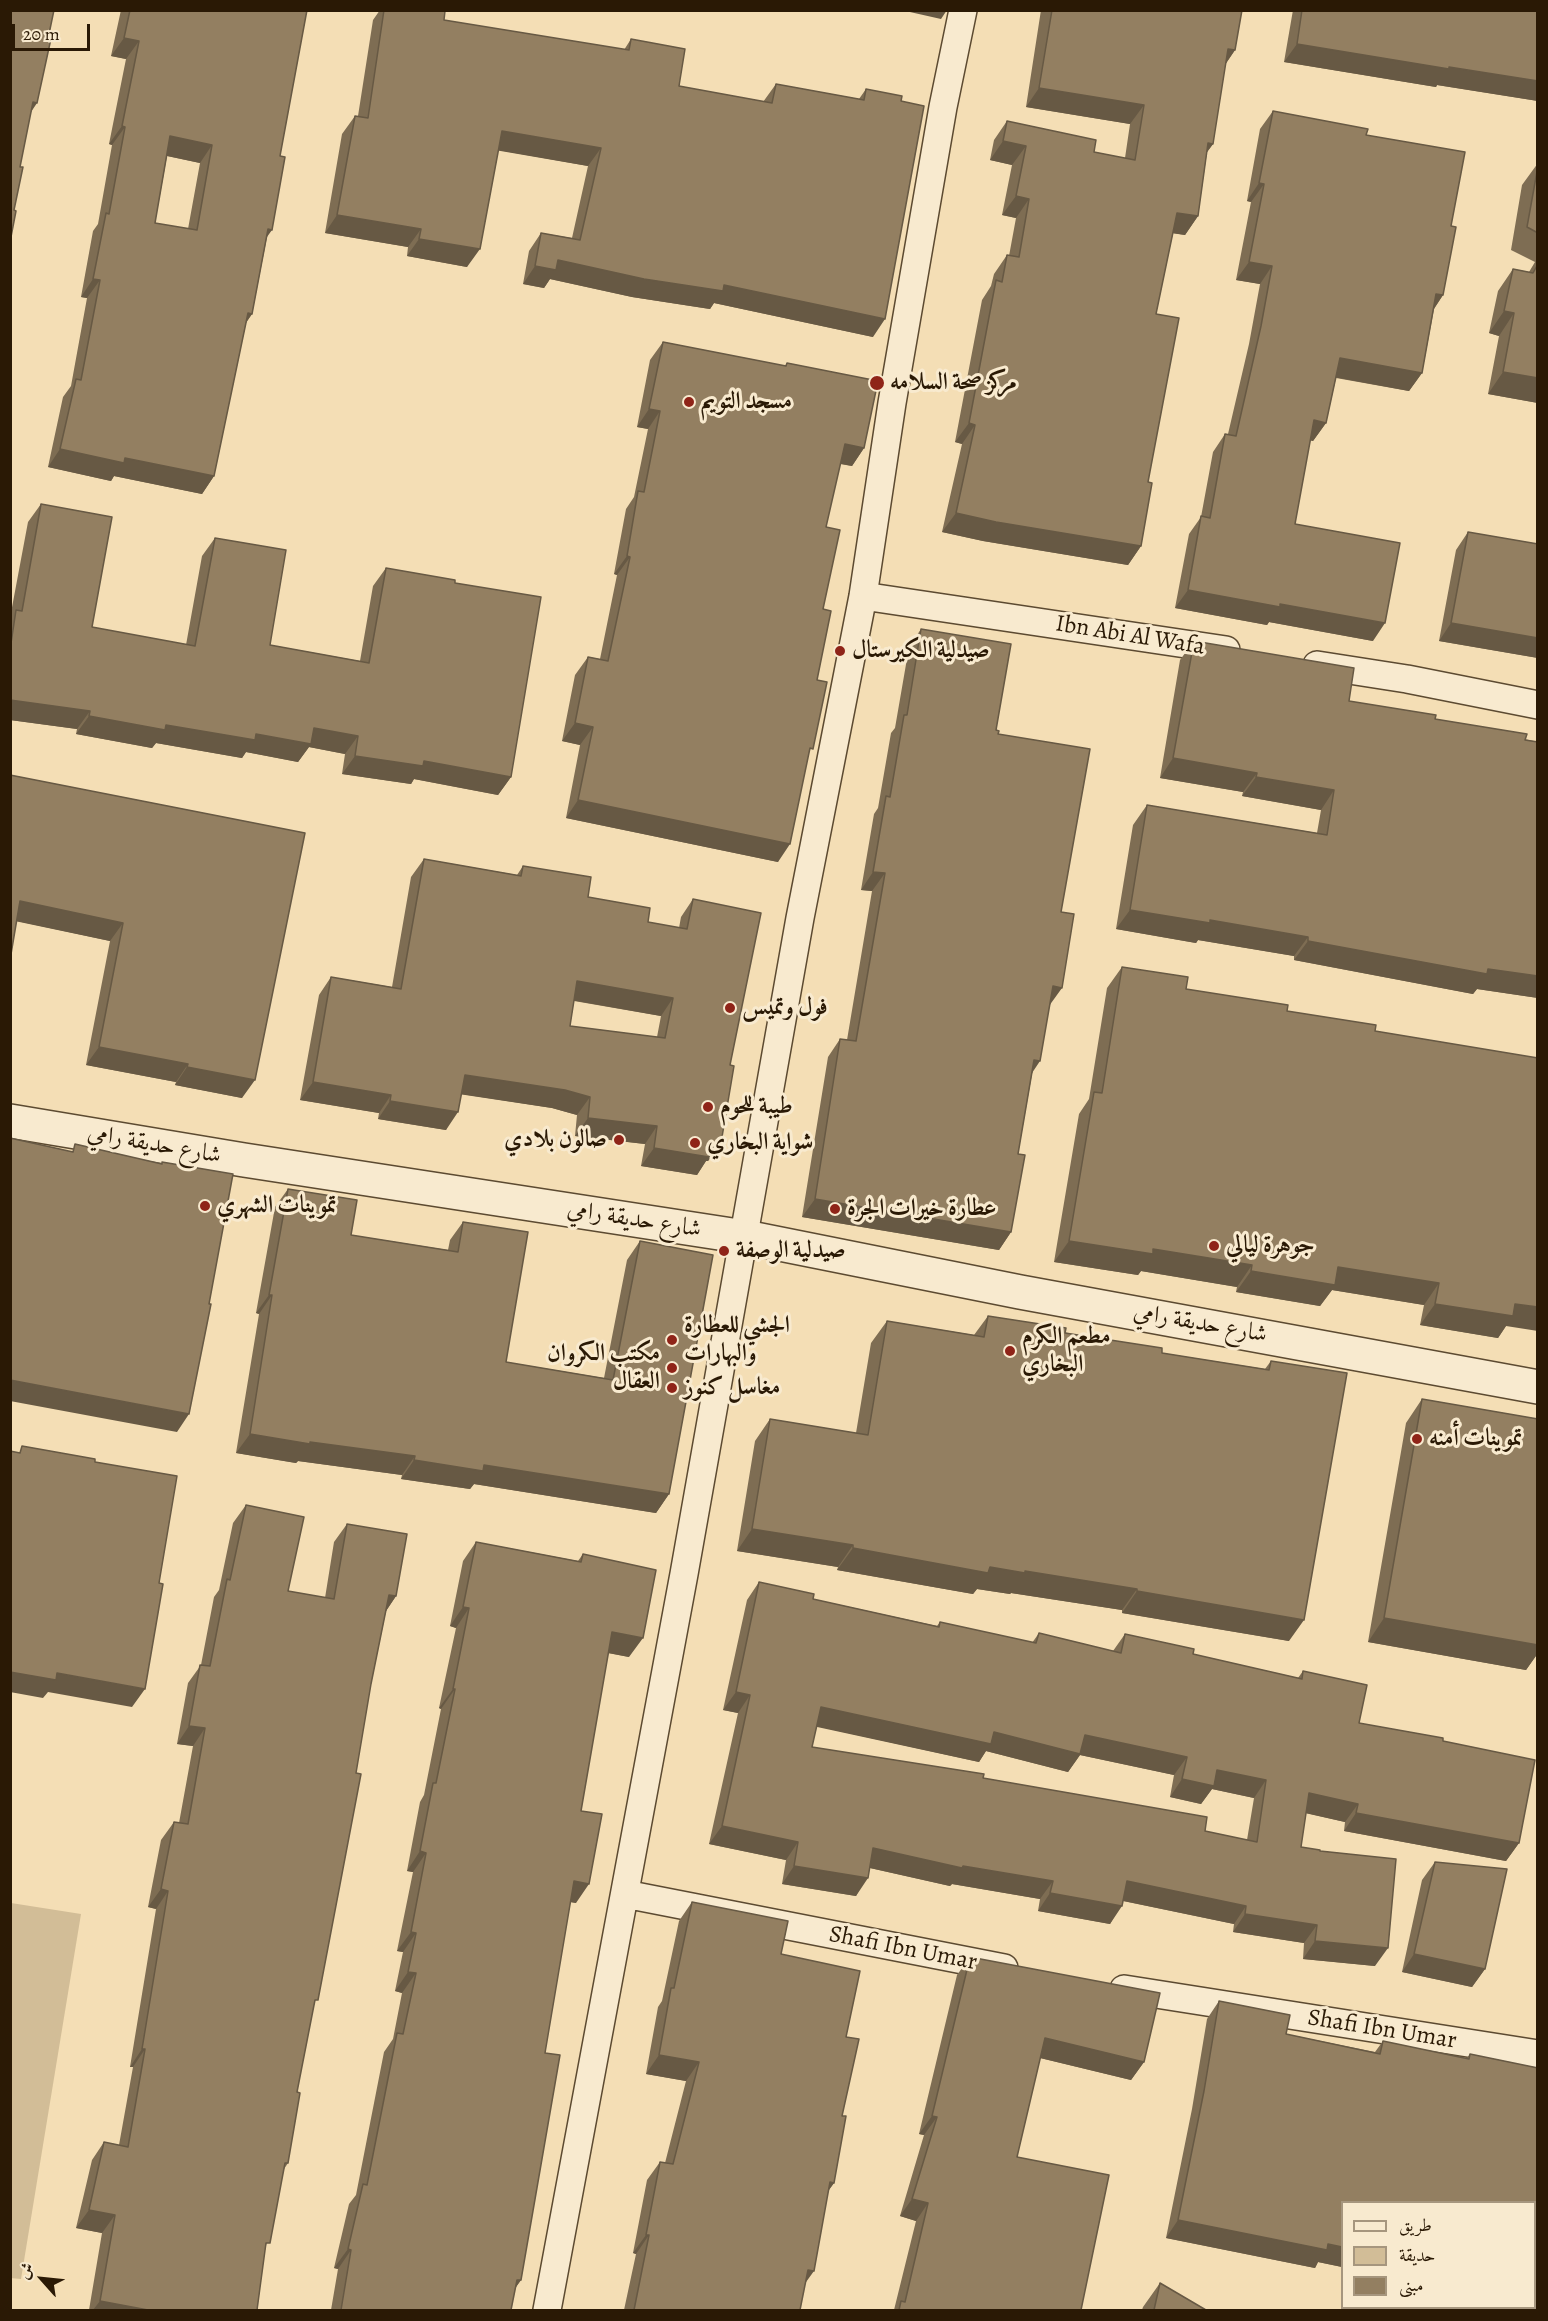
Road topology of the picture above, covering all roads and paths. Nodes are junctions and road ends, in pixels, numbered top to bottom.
1 (963, 10) edge
2 (863, 596) junction
3 (1246, 653) edge
4 (1292, 661) edge
5 (1538, 705) edge
6 (10, 1121) edge
7 (745, 1237) junction
8 (1538, 1387) edge
9 (625, 1894) junction
10 (1030, 1972) edge
11 (1100, 1985) edge
12 (1538, 2054) edge
13 (548, 2310) edge

1 - 2 street
2 - 3 street, Ibn Abi Al Wafa
2 - 7 street
4 - 5 street
6 - 7 street, شارع حديقة رامي
7 - 8 street, شارع حديقة رامي
7 - 9 street
9 - 10 street, Shafi Ibn Umar
9 - 13 street
11 - 12 street, Shafi Ibn Umar

